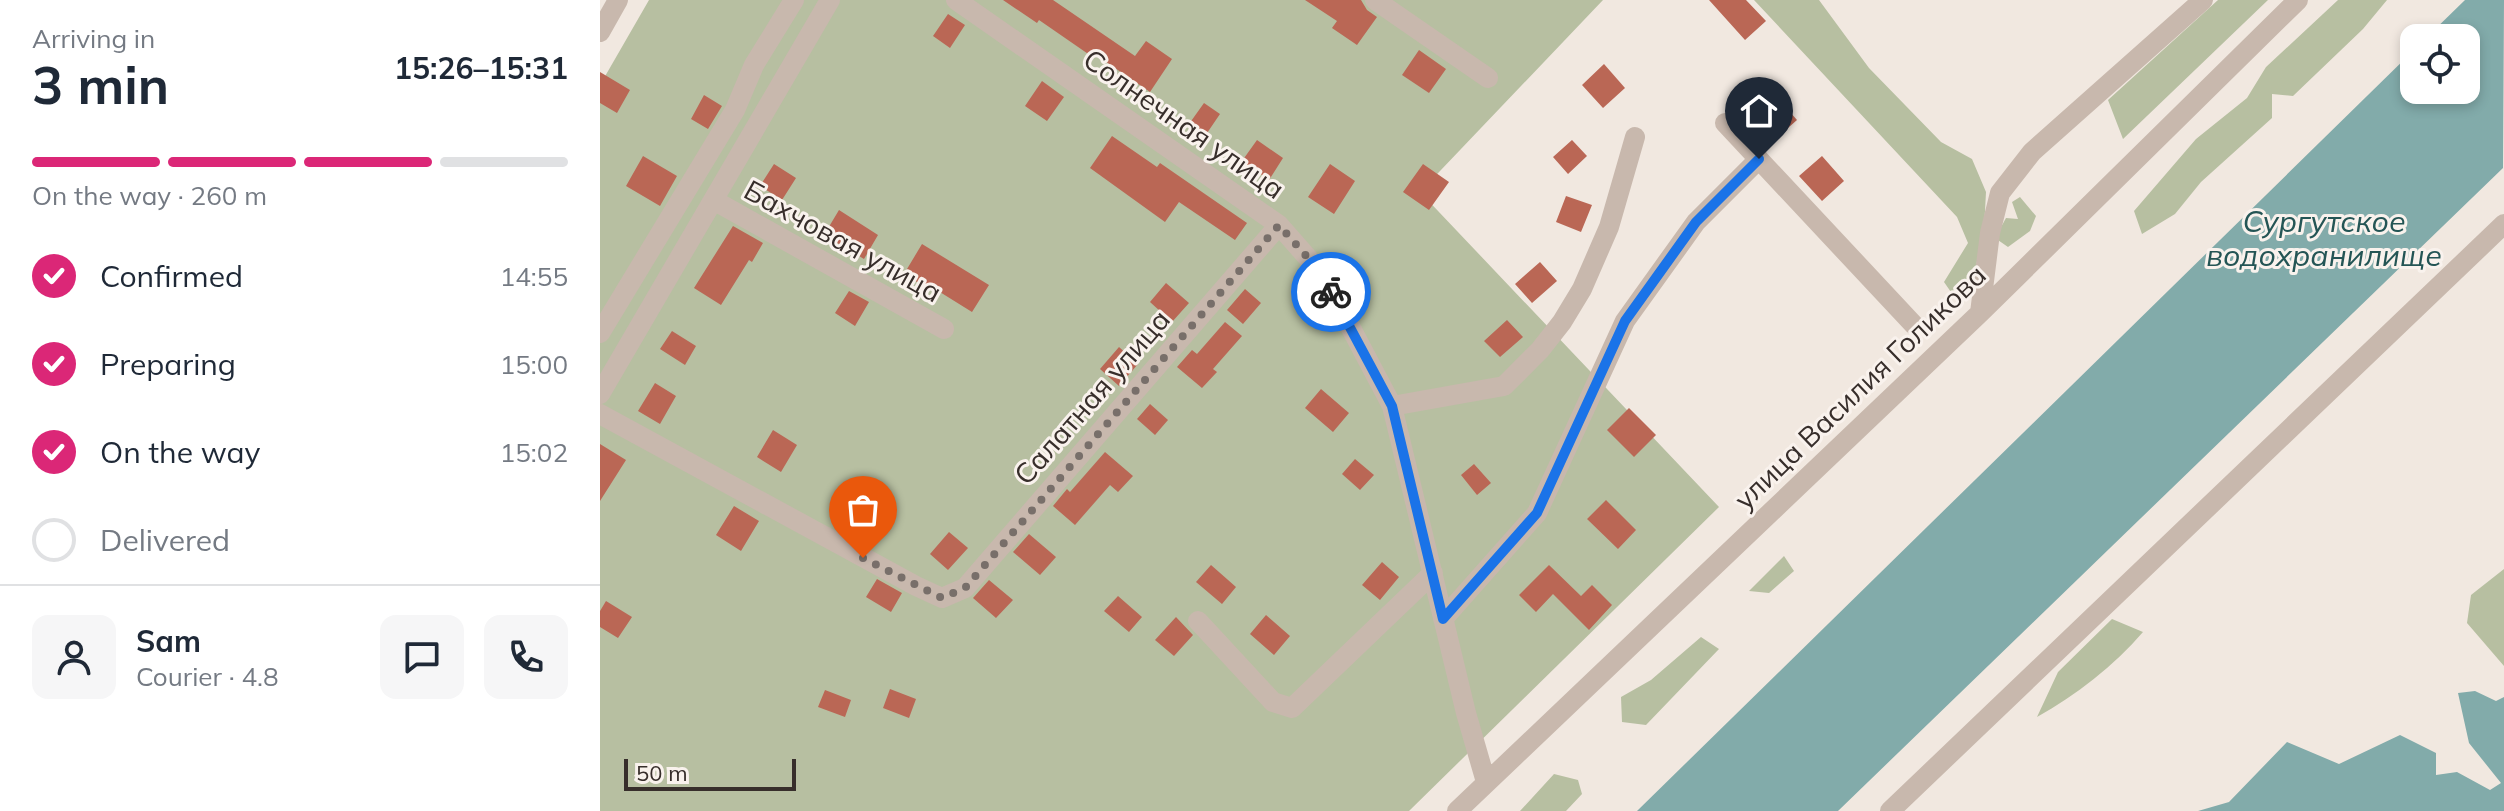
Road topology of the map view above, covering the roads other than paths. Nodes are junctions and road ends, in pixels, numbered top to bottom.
1 (618, 0) edge
2 (794, 0) edge
3 (830, 0) edge
4 (956, 0) edge
5 (1375, 0) edge
6 (2203, 0) edge
7 (2298, 0) edge
8 (600, 32) edge
9 (1488, 78) dead end
10 (1725, 123) dead end
11 (1635, 137) dead end
12 (1759, 159) junction
13 (715, 201) junction
14 (2504, 224) edge
15 (1279, 225) junction
16 (1980, 313) junction
17 (1914, 325) dead end
18 (944, 329) dead end
19 (600, 333) edge
20 (600, 394) edge
21 (1392, 406) junction
22 (600, 414) edge
23 (1433, 573) junction
24 (1443, 619) junction
25 (1198, 621) dead end
26 (1486, 782) junction
27 (1457, 811) edge
28 (1890, 811) edge

1 - 8 street
2 - 19 street
3 - 13 street
4 - 15 street, Солнечная улица
5 - 9 street
6 - 16 street
7 - 16 street, улица Василия Голикова
10 - 12 street
11 - 21 street
12 - 17 street
12 - 24 street
13 - 18 street, Бахчовая улица
13 - 20 street
14 - 28 street
15 - 21 street, Солнечная улица
15 - 22 street, Салатная улица
16 - 26 street, улица Василия Голикова
21 - 23 street, Солнечная улица
23 - 24 street, Солнечная улица
23 - 25 street
24 - 26 street, Солнечная улица
26 - 27 street, улица Василия Голикова

